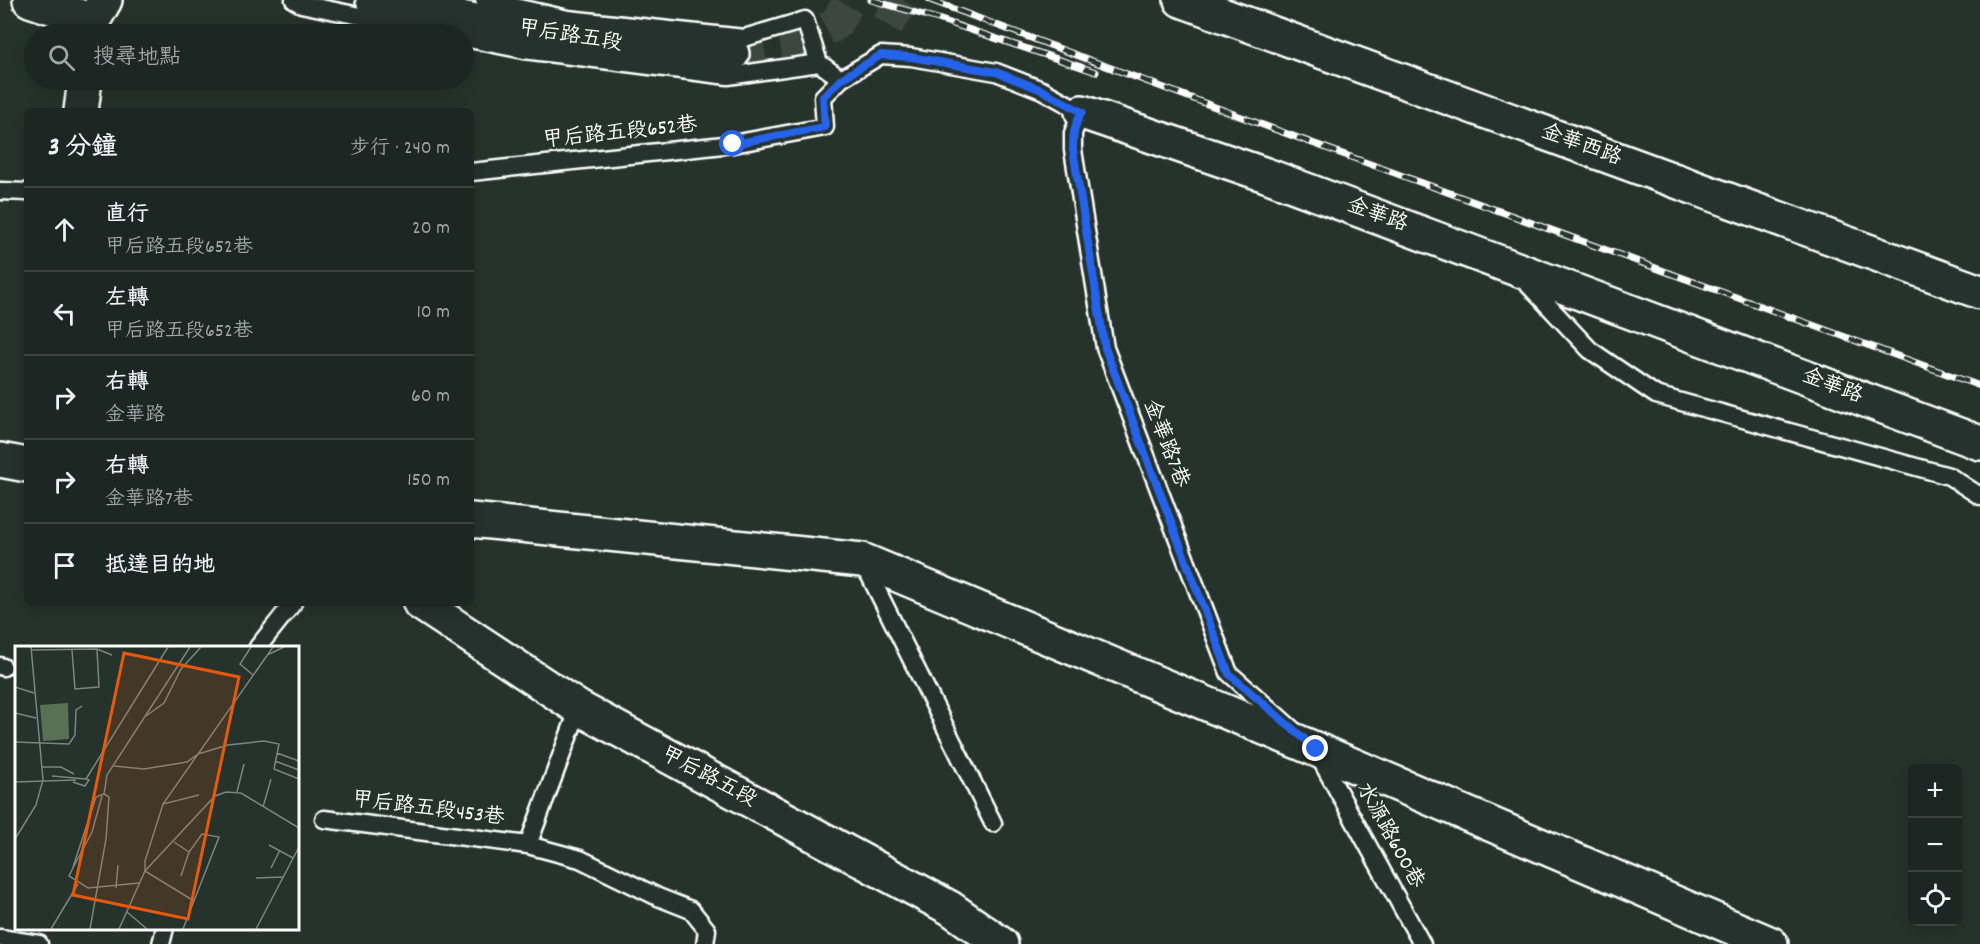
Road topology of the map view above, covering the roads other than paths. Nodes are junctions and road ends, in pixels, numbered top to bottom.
1 (30, 0) edge
2 (294, 0) edge
3 (373, 0) edge
4 (484, 0) edge
5 (1181, 0) edge
6 (96, 19) edge
7 (398, 24) edge
8 (474, 40) edge
9 (732, 54) tunnel mouth
10 (819, 63) junction
11 (841, 79) junction
12 (84, 90) edge
13 (81, 108) edge
14 (1082, 112) junction
15 (474, 172) edge
16 (0, 191) edge
17 (24, 192) edge
18 (1510, 266) junction
19 (1980, 292) edge
20 (1980, 443) edge
21 (0, 460) edge
22 (24, 464) edge
23 (1980, 496) edge
24 (474, 520) edge
25 (862, 560) junction
26 (291, 606) edge
27 (425, 606) edge
28 (259, 646) edge
29 (579, 708) junction
30 (1316, 749) junction
31 (324, 819) dead end
32 (993, 823) dead end
33 (528, 845) junction
34 (165, 929) edge
35 (0, 938) edge
36 (995, 942) edge
37 (39, 944) edge
38 (161, 944) edge
39 (705, 944) edge
40 (1422, 944) edge
41 (1771, 944) edge

1 - 6 street
2 - 7 lane
3 - 9 street, 甲后路五段
4 - 10 lane
5 - 19 street, 金華西路
8 - 10 lane
10 - 11 lane
11 - 14 lane, 金華路
11 - 15 lane, 甲后路五段652巷
12 - 13 street
14 - 18 street, 金華路
14 - 30 lane, 金華路7巷
16 - 17 lane
18 - 20 street, 金華路
18 - 23 lane
21 - 22 street
24 - 25 street
25 - 30 street
25 - 32 lane
26 - 28 lane
27 - 29 street, 甲后路五段
29 - 33 lane, 甲后路五段453巷
29 - 36 street, 甲后路五段
30 - 40 lane, 水源路600巷
30 - 41 street
31 - 33 lane, 甲后路五段453巷
33 - 39 lane, 甲后路五段453巷
34 - 38 lane
35 - 37 lane

